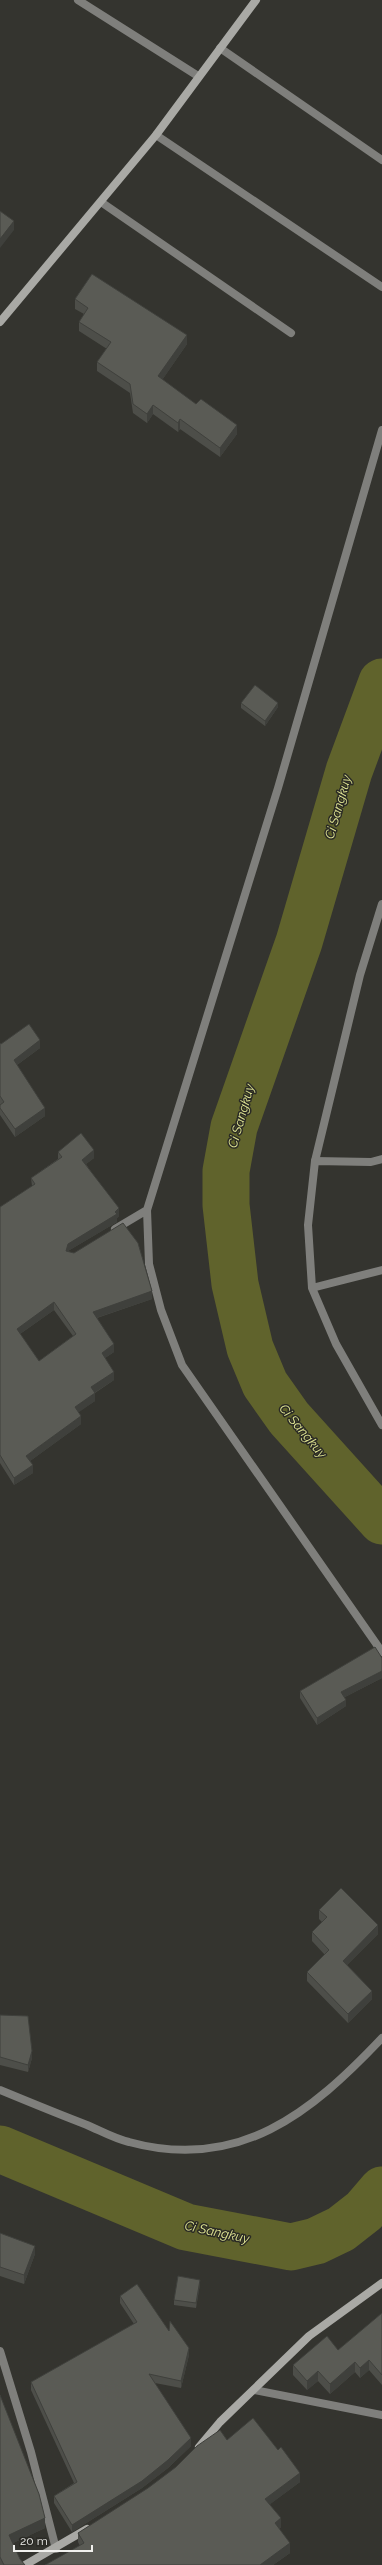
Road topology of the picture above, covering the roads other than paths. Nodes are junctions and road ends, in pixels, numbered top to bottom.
1 (78, 0) edge
2 (256, 0) edge
3 (220, 48) junction
4 (198, 76) junction
5 (156, 135) junction
6 (382, 160) edge
7 (101, 202) junction
8 (382, 287) edge
9 (0, 322) edge
10 (291, 333) dead end
11 (382, 430) edge
12 (382, 904) edge
13 (382, 1159) edge
14 (314, 1161) junction
15 (147, 1210) junction
16 (109, 1233) edge
17 (382, 1270) edge
18 (312, 1288) junction
19 (381, 1423) edge
20 (382, 1652) edge
21 (382, 2038) edge
22 (0, 2090) edge
23 (382, 2283) edge
24 (0, 2351) edge
25 (254, 2390) junction
26 (382, 2415) edge
27 (192, 2455) edge
28 (94, 2525) edge
29 (56, 2549) junction
30 (25, 2565) edge

1 - 4 street
2 - 3 street
3 - 4 street
3 - 6 street
4 - 5 street
5 - 7 street
5 - 8 street
7 - 9 street
7 - 10 street
11 - 15 street
12 - 14 street
13 - 14 street
14 - 18 street
15 - 16 street
15 - 20 street
17 - 18 street
18 - 19 street
21 - 22 street
23 - 25 street
24 - 29 street
25 - 26 street
25 - 27 street
28 - 29 street
29 - 30 street

